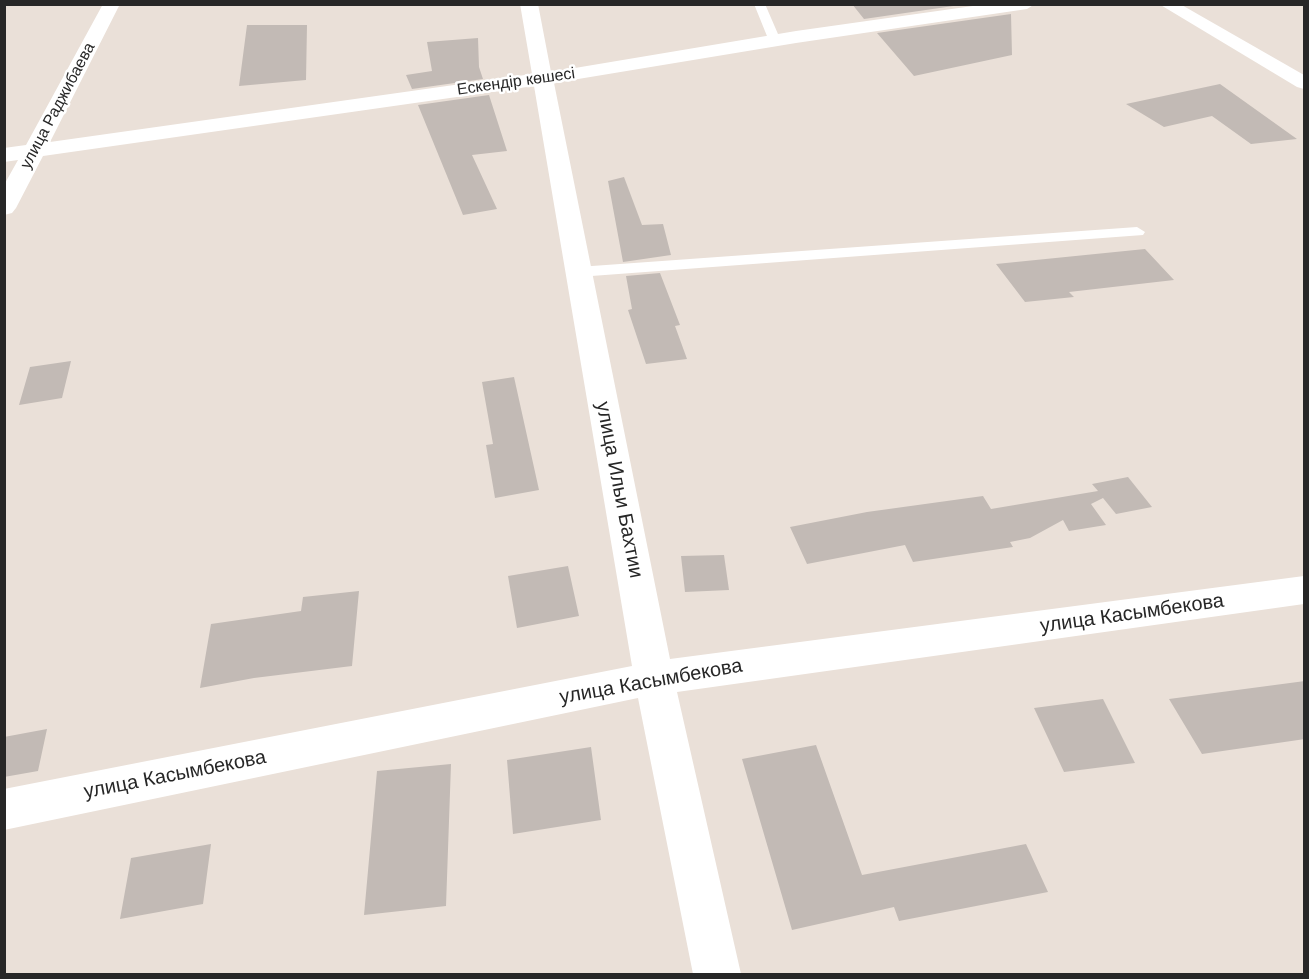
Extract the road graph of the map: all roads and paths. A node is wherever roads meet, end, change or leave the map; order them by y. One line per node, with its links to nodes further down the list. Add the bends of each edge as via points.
1 (112, 4): 9 (street, улица Раджибаева)
2 (529, 4): 7 (street, улица Ильи Бахтии)
3 (759, 4): 6 (lane)
4 (1027, 4): 6 (street, Ескендір көшесі)
5 (1167, 4): 8 (street)
6 (775, 41): 7 (street, Ескендір көшесі)
7 (542, 79): 9 (street, Ескендір көшесі); 13 (street, улица Ильи Бахтии)
8 (1305, 83)
9 (34, 150): 10 (street, Ескендір көшесі); 11 (street, улица Раджибаева)
10 (4, 154)
11 (4, 208)
12 (1137, 232): 13 (lane)
13 (578, 272): 15 (street, улица Ильи Бахтии)
14 (1305, 590): 15 (street, улица Касымбекова)
15 (654, 678): 16 (street, улица Касымбекова); 17 (street, улица Ильи Бахтии)
16 (4, 810)
17 (717, 975)

